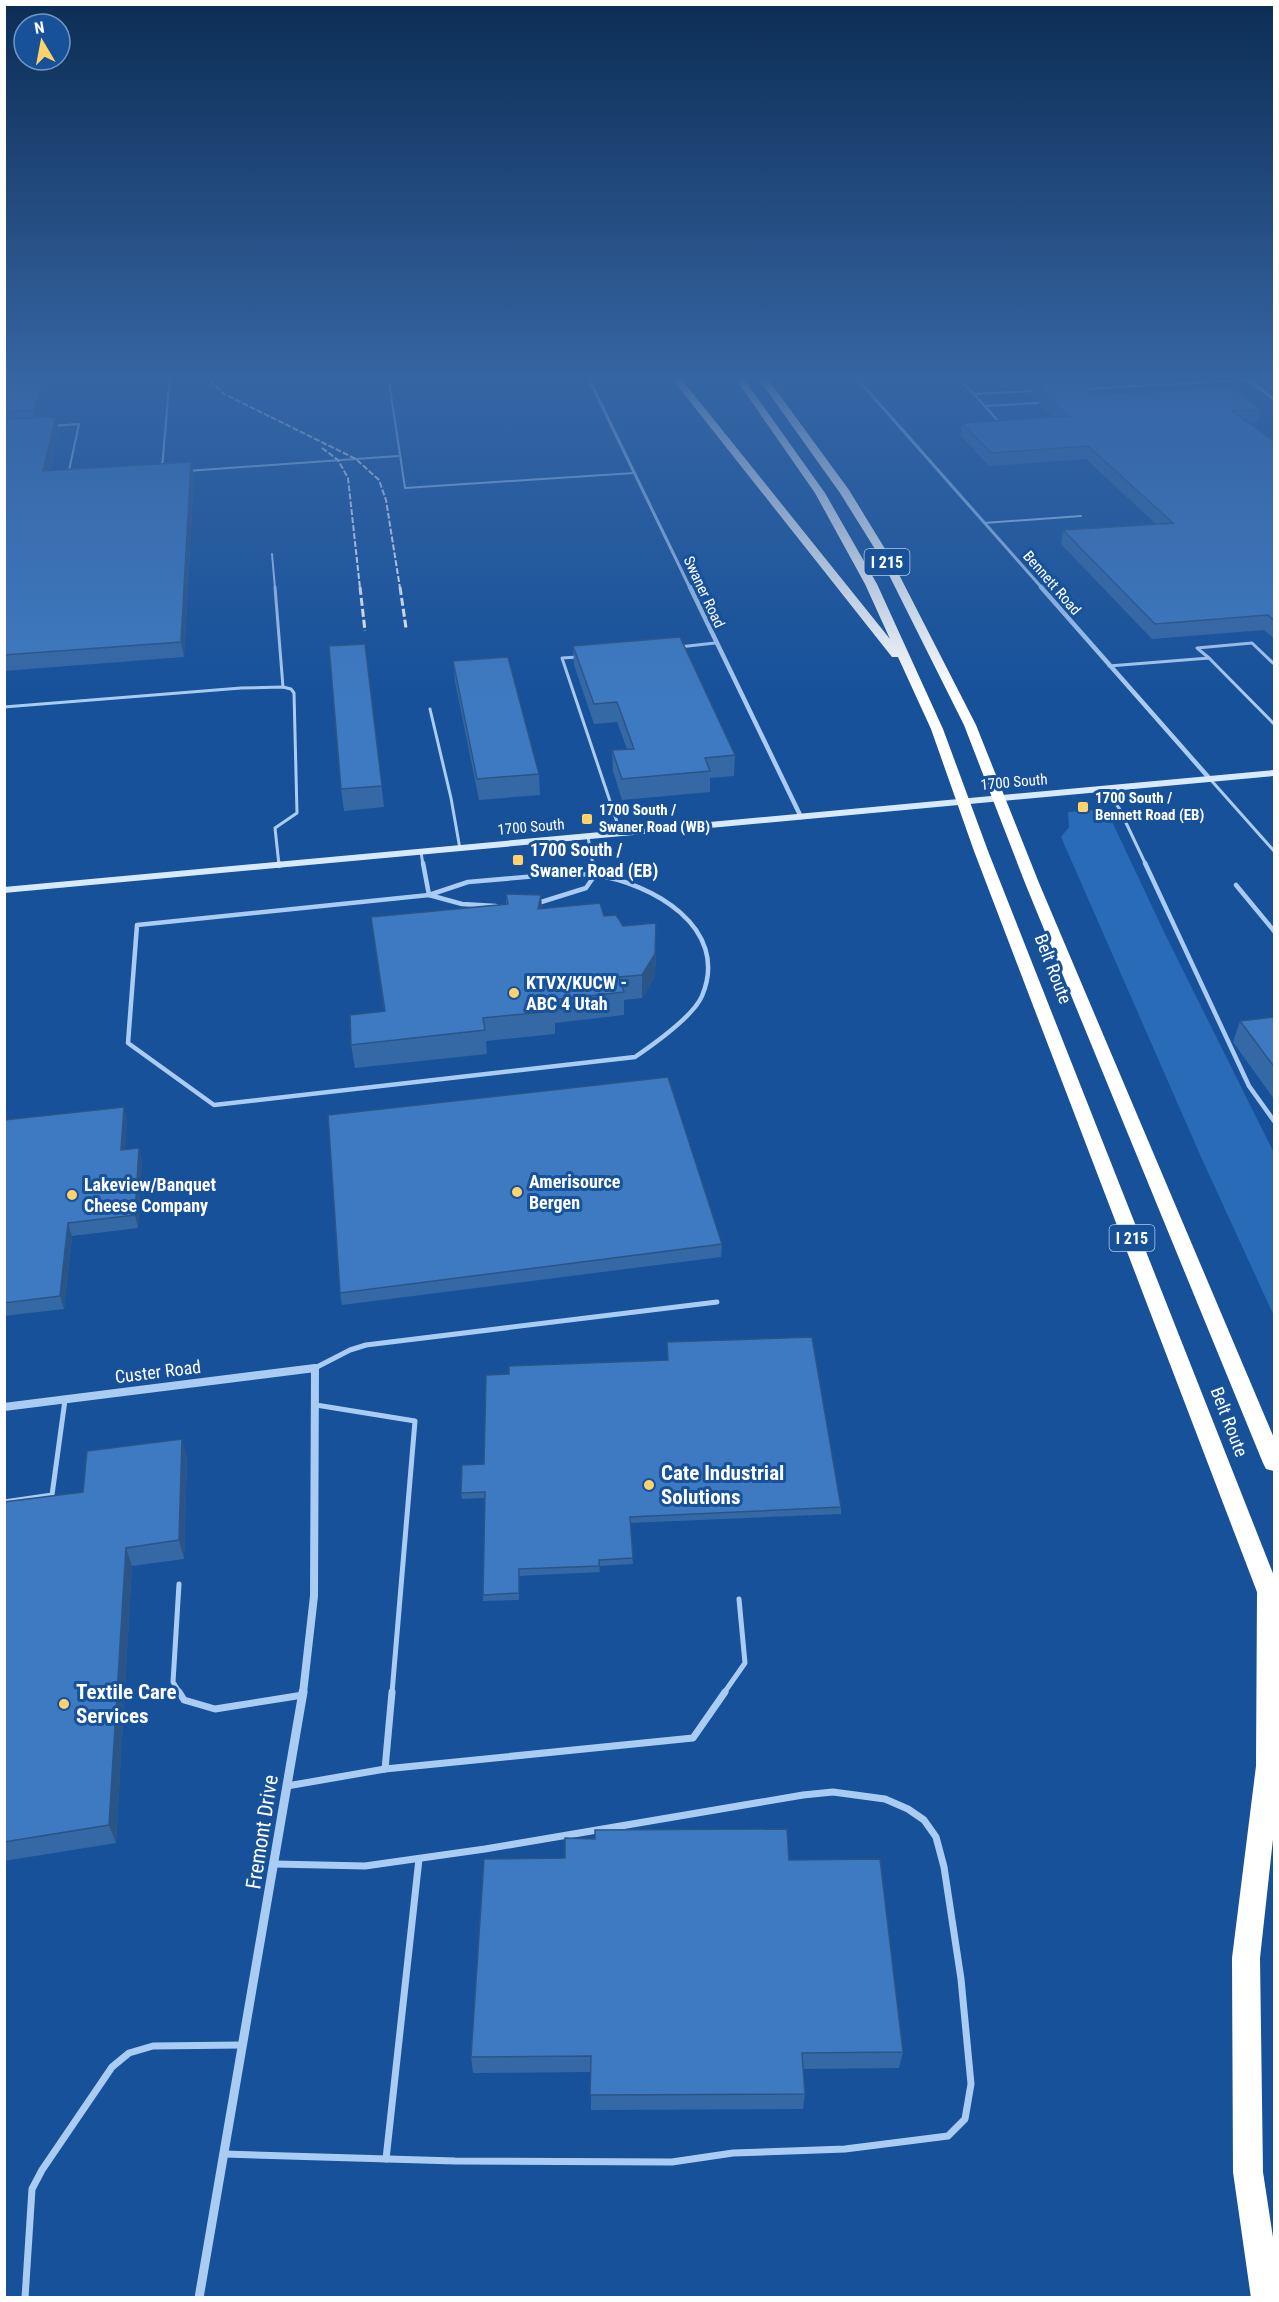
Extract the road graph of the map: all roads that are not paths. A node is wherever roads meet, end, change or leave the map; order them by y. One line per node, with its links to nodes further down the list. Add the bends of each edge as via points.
1 (404, 482): 2 (lane, via 405,488)
2 (490, 482)
3 (638, 482): 11 (street, Swaner Road)
4 (759, 482): 17 (highway)
5 (813, 482): 17 (highway, Belt Route / I 215, via 872,584)
6 (838, 482): 41 (highway, Belt Route / I 215, via 885,557 970,725 1017,847)
7 (948, 482): 9 (street, Bennett Road)
8 (1081, 516): 9 (lane)
9 (984, 523): 16 (street, Bennett Road)
10 (273, 554): 18 (lane)
11 (715, 643): 12 (lane); 25 (street, Swaner Road)
12 (678, 647)
13 (586, 656): 26 (lane, via 562,658)
14 (1209, 658): 15 (lane, via 1197,648 1252,643); 16 (lane); 21 (lane)
15 (1275, 664)
16 (1109, 666): 23 (street, Bennett Road)
17 (913, 674): 50 (highway, Belt Route / I 215)
18 (283, 687): 19 (lane); 31 (lane, via 294,693 297,813 274,828)
19 (4, 707)
20 (430, 709): 28 (lane)
21 (1275, 724)
22 (1275, 773): 23 (street, 1700 South)
23 (1209, 779): 24 (street, 1700 South); 29 (lane)
24 (1104, 789): 25 (street, 1700 South); 39 (lane, via 1119,808 1250,1086)
25 (801, 817): 26 (street, 1700 South)
26 (621, 834): 27 (street, 1700 South)
27 (588, 837): 28 (street, 1700 South); 32 (lane)
28 (460, 849): 30 (street, 1700 South)
29 (1275, 851)
30 (421, 852): 31 (street, 1700 South); 35 (lane)
31 (279, 866): 34 (street, 1700 South)
32 (595, 875): 35 (lane, via 468,882); 35 (lane, via 652,892 676,907 700,934 709,964 702,997 671,1032 635,1057 214,1105 128,1043 137,925); 36 (lane, via 586,888)
33 (1236, 885): 38 (lane)
34 (4, 890)
35 (429, 895): 37 (lane, via 447,903)
36 (533, 903)
37 (505, 906)
38 (1275, 931)
39 (1275, 1121)
40 (717, 1302): 42 (lane, via 366,1345)
41 (1234, 1366): 46 (highway); 47 (highway, Belt Route / I 215)
42 (315, 1368): 43 (street, Custer Road); 44 (street, Fremont Drive)
43 (65, 1399): 45 (street, Custer Road); 48 (lane, via 52,1495)
44 (316, 1405): 52 (street, Fremont Drive, via 314,1596); 53 (lane, via 415,1421)
45 (4, 1407)
46 (1275, 1428)
47 (1275, 1463)
48 (4, 1502)
49 (178, 1584): 52 (lane, via 173,1682 184,1700 215,1709)
50 (1272, 1598): 62 (highway, via 1269,1766 1246,1958 1248,2172)
51 (739, 1599): 53 (lane, via 745,1663 693,1738)
52 (303, 1695): 54 (street, Fremont Drive)
53 (385, 1769): 54 (lane)
54 (287, 1786): 56 (street, Fremont Drive)
55 (418, 1859): 56 (lane, via 365,1866); 59 (lane); 59 (lane, via 803,1795 833,1792 885,1799 924,1820 936,1837 961,1979 971,2084 965,2119 948,2136 904,2143 733,2153 672,2162)
56 (275, 1864): 57 (street, Fremont Drive)
57 (244, 2045): 58 (street, Fremont Drive); 60 (lane, via 153,2046 129,2053 112,2067 32,2189)
58 (224, 2154): 59 (lane); 61 (street, Fremont Drive)
59 (386, 2159)
60 (24, 2298)
61 (199, 2298)
62 (1267, 2298)

